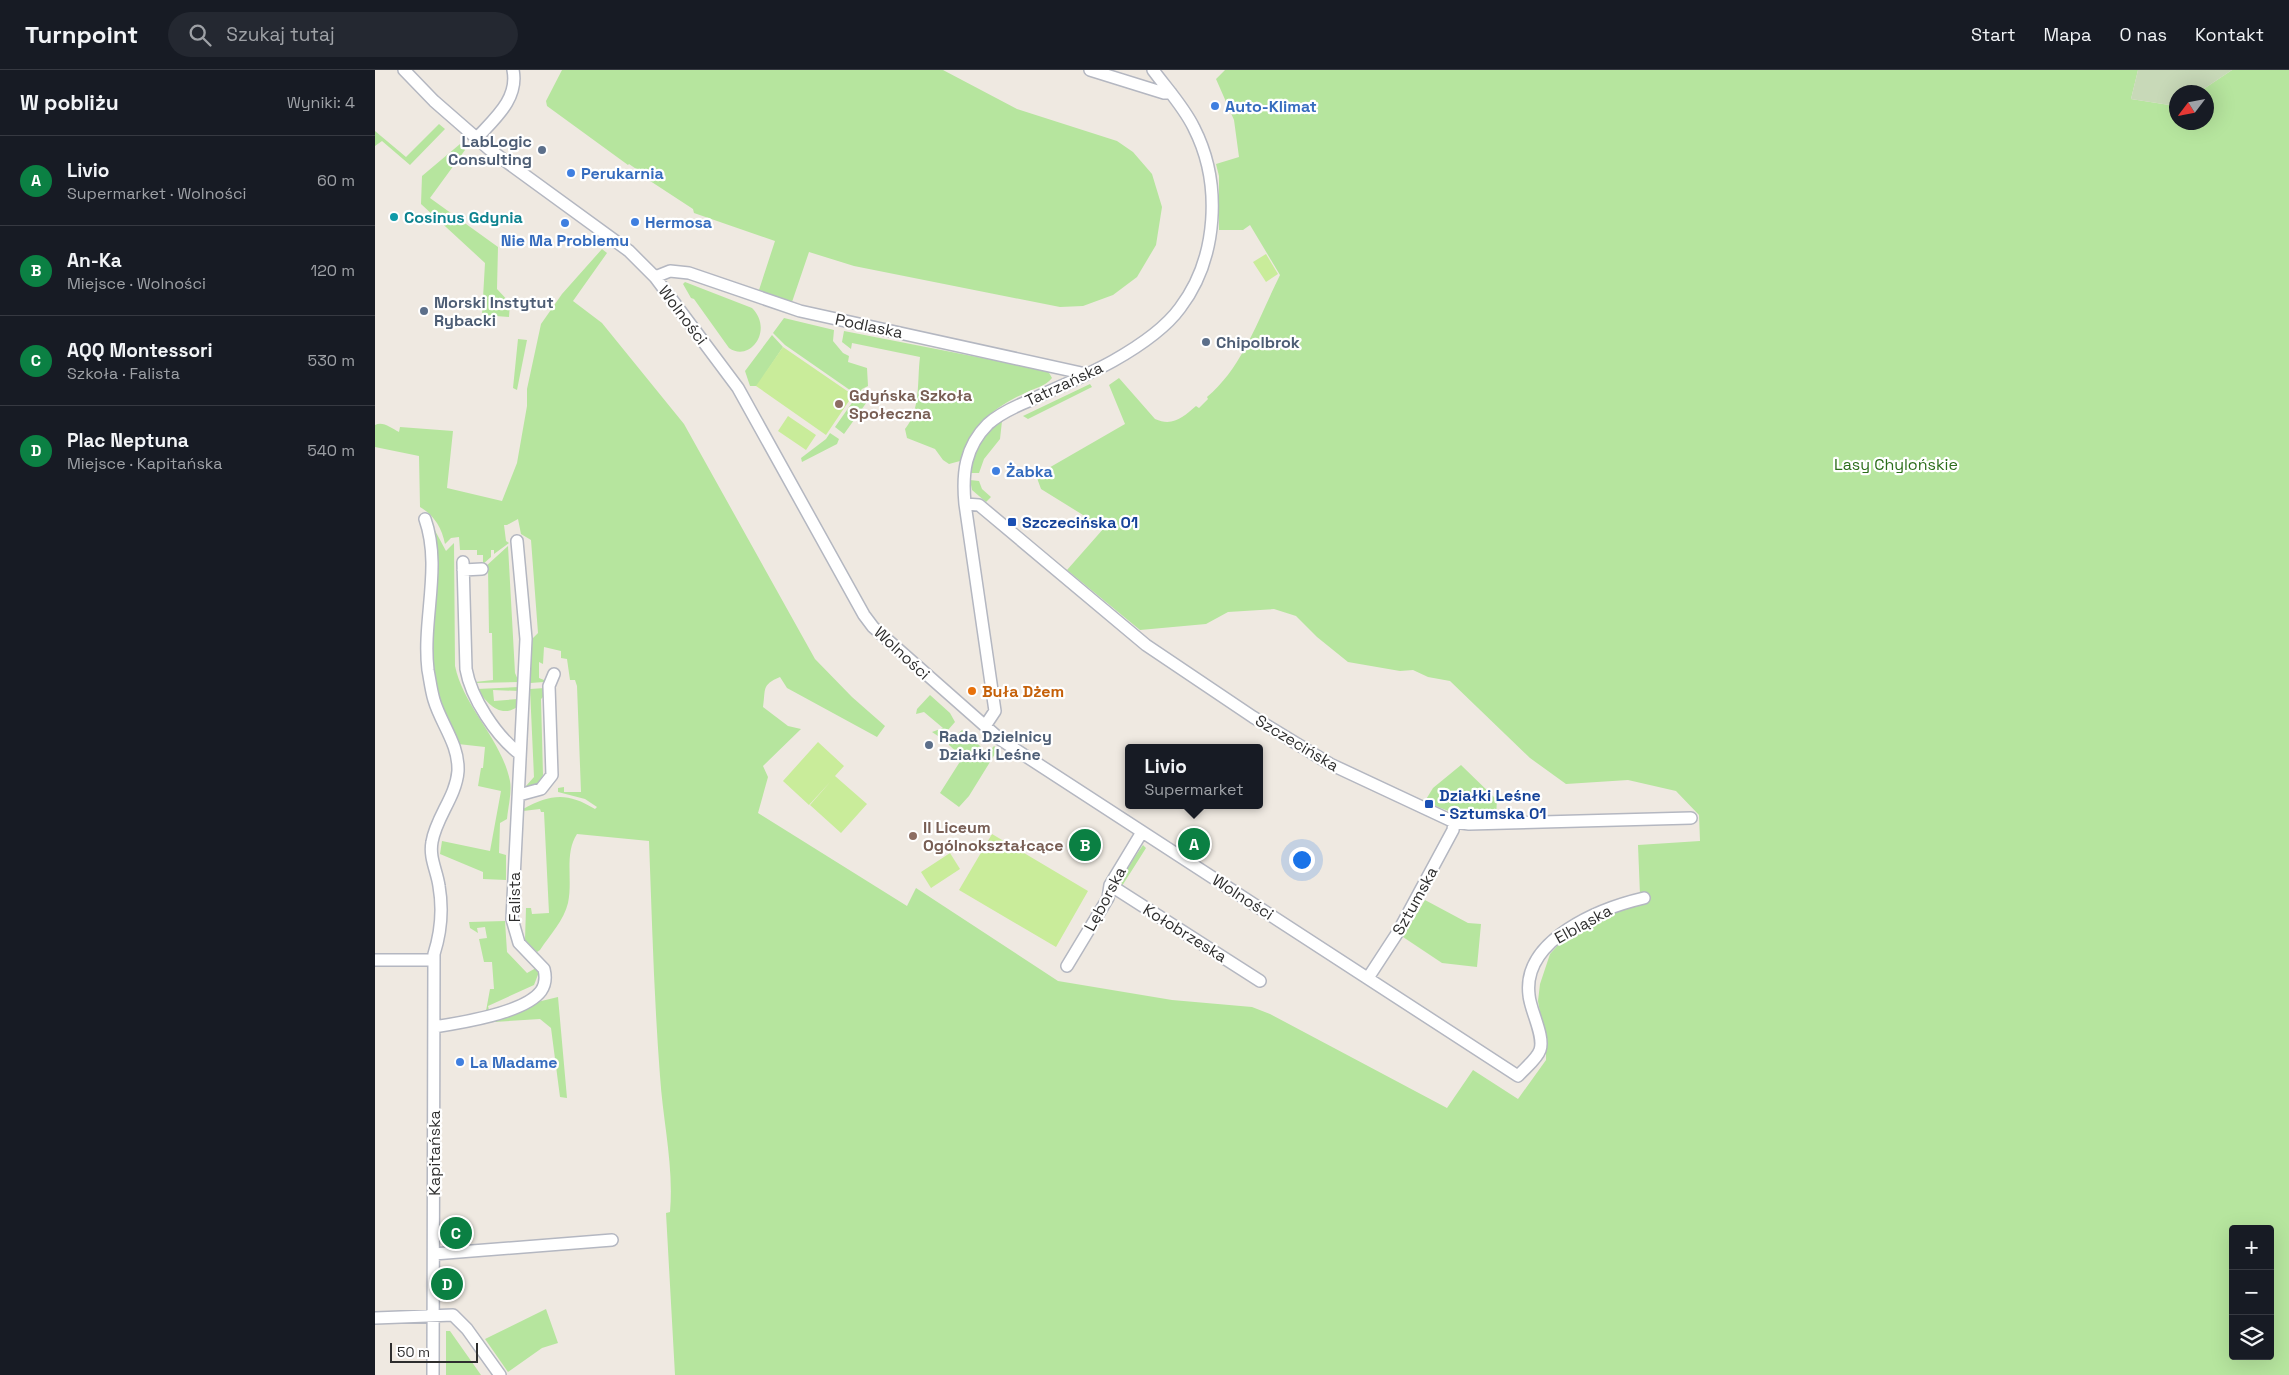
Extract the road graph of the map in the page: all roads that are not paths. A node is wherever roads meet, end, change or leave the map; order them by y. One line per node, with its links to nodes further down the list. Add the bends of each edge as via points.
1 (404, 70): 6 (street, Wolności)
2 (513, 70): 6 (street, via 514,87 508,102)
3 (1090, 70): 5 (street)
4 (1153, 70): 5 (street, Tatrzańska)
5 (1171, 94): 8 (street, Tatrzańska, via 1195,128 1209,167 1213,205 1205,254 1195,281 1171,318 1119,357)
6 (476, 139): 7 (street, Wolności, via 629,251)
7 (655, 277): 8 (street, Podlaska, via 670,270 689,273 800,311); 14 (street, Wolności, via 738,388 869,621 887,642)
8 (1086, 374): 9 (street, Tatrzańska, via 1008,410 983,430 965,462)
9 (965, 504): 14 (street, Tatrzańska, via 994,694 995,711); 18 (street, Szczecińska, via 979,505 1146,645 1260,721 1337,768)
10 (425, 519): 23 (street, Kapitańska, via 433,561 427,632 428,667 434,701 452,740 458,770 432,841 441,914)
11 (517, 541): 15 (street, Falista, via 526,639)
12 (481, 569): 15 (street, via 463,566 469,686 507,744)
13 (554, 674): 16 (street, via 549,686 552,775 541,789)
14 (985, 726): 19 (street, Wolności, via 1001,740)
15 (520, 754): 16 (street, Falista)
16 (519, 795): 27 (street, Falista, via 513,867 513,926 519,943 544,969 545,986 535,998 485,1018)
17 (1691, 818): 18 (street, Szczecińska)
18 (1454, 822): 25 (street, Sztumska, via 1453,830 1419,896)
19 (1142, 832): 20 (street, Lęborska); 25 (street, Wolności)
20 (1110, 885): 24 (street, Lęborska, via 1108,898); 26 (street, Kołobrzeska)
21 (1644, 898): 28 (street, Elbląska, via 1623,903 1560,934 1535,961 1529,980 1529,994 1541,1044 1538,1053)
22 (375, 960): 23 (street)
23 (434, 960): 27 (street, Kapitańska)
24 (1067, 966)
25 (1369, 978): 28 (street, Wolności)
26 (1260, 981)
27 (434, 1027): 30 (street, Kapitańska)
28 (1518, 1076)
29 (612, 1240): 30 (street)
30 (434, 1254): 31 (street, Kapitańska)
31 (435, 1315): 32 (street); 33 (street, Kapitańska); 34 (street, via 458,1318)
32 (375, 1318)
33 (433, 1375)
34 (500, 1375)

